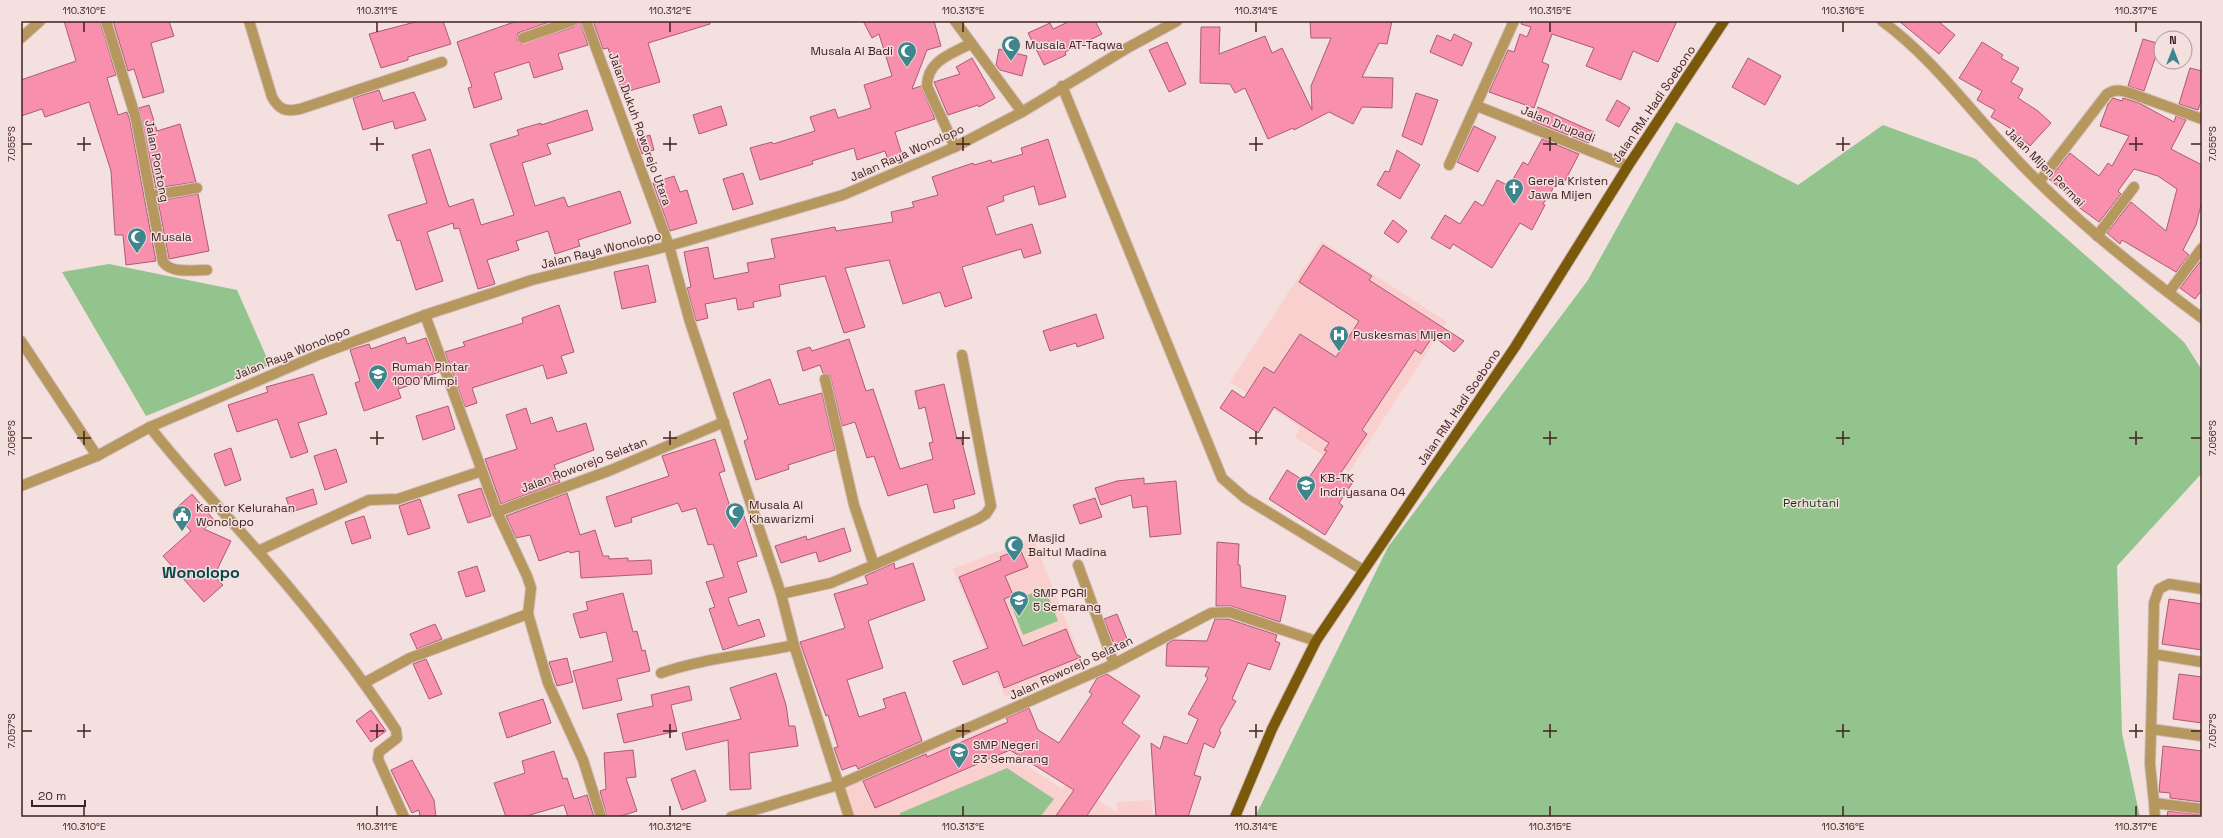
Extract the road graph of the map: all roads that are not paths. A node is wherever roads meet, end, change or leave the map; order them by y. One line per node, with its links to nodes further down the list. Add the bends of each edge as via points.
1 (40, 21): 11 (street)
2 (106, 21): 25 (street, Jalan Pontong, via 136,119)
3 (249, 21): 14 (street, via 272,97 283,110 300,109)
4 (572, 21): 12 (street)
5 (586, 21): 27 (street, Jalan Dukuh Roworejo Utara)
6 (955, 21): 13 (street)
7 (1177, 21): 15 (street, Jalan Raya Wonolopo)
8 (1514, 21): 16 (street)
9 (1724, 21): 21 (main road, Jalan RM. Hadi Soebono)
10 (1882, 21): 22 (street, Jalan Mijen Permai, via 1912,46)
11 (21, 38)
12 (523, 38)
13 (970, 44): 17 (street); 19 (street, via 939,59 926,78 926,86)
14 (442, 62)
15 (1062, 86): 17 (street, Jalan Raya Wonolopo); 45 (street, via 1222,478 1245,498)
16 (1477, 106): 20 (street); 21 (street, Jalan Drupadi)
17 (1022, 112): 19 (street, Jalan Raya Wonolopo)
18 (2202, 119): 22 (street, via 2130,92 2112,91 2107,94)
19 (955, 147): 27 (street, Jalan Raya Wonolopo, via 843,195)
20 (1449, 165)
21 (1628, 166): 45 (main road, Jalan RM. Hadi Soebono, via 1515,347 1382,546)
22 (2039, 182): 26 (street, Jalan Mijen Permai)
23 (2134, 187): 26 (street)
24 (196, 188): 25 (street)
25 (150, 196): 29 (street, Jalan Pontong, via 163,262 166,266 174,269)
26 (2097, 236): 30 (street, Jalan Mijen Permai)
27 (669, 246): 31 (street, Jalan Raya Wonolopo, via 532,280); 36 (street, via 690,322)
28 (2202, 248): 30 (street)
29 (207, 270)
30 (2169, 292): 32 (street, Jalan Mijen Permai)
31 (425, 315): 37 (street, Jalan Raya Wonolopo, via 318,355); 39 (street)
32 (2202, 318)
33 (21, 341): 38 (street)
34 (962, 354): 43 (street, via 991,506 986,514 978,519)
35 (825, 379): 43 (street, via 854,505)
36 (724, 422): 41 (street, Jalan Roworejo Selatan, via 611,470); 47 (street)
37 (150, 427): 38 (street, Jalan Raya Wonolopo); 42 (street, via 182,468)
38 (98, 456): 40 (street, Jalan Raya Wonolopo)
39 (482, 471): 41 (street); 42 (street, via 398,499 369,500)
40 (21, 486)
41 (497, 512): 48 (street, via 531,588)
42 (258, 551): 55 (street)
43 (874, 565): 47 (street, via 831,583)
44 (1078, 565): 53 (street)
45 (1363, 570): 49 (main road, Jalan RM. Hadi Soebono)
46 (2202, 589): 51 (street, via 2169,584 2159,589 2154,603)
47 (781, 594): 50 (street)
48 (528, 614): 55 (street, via 410,658); 62 (street, via 548,683 583,760)
49 (1316, 641): 53 (street, Jalan Roworejo Selatan, via 1229,612 1211,613); 65 (main road, Jalan RM. Hadi Soebono, via 1272,729)
50 (794, 645): 54 (street, via 727,659 706,660); 58 (street)
51 (2153, 654): 52 (street); 56 (street)
52 (2202, 662)
53 (1114, 664): 58 (street, Jalan Roworejo Selatan)
54 (661, 673)
55 (364, 683): 61 (street, via 398,735 379,752 378,759)
56 (2151, 729): 57 (street); 59 (street, via 2150,764)
57 (2202, 736)
58 (838, 784): 63 (street, Jalan Roworejo Selatan); 64 (street)
59 (2154, 803): 60 (street); 66 (street)
60 (2202, 810)
61 (404, 817)
62 (601, 817)
63 (731, 817)
64 (848, 817)
65 (1235, 817)
66 (2155, 817)

